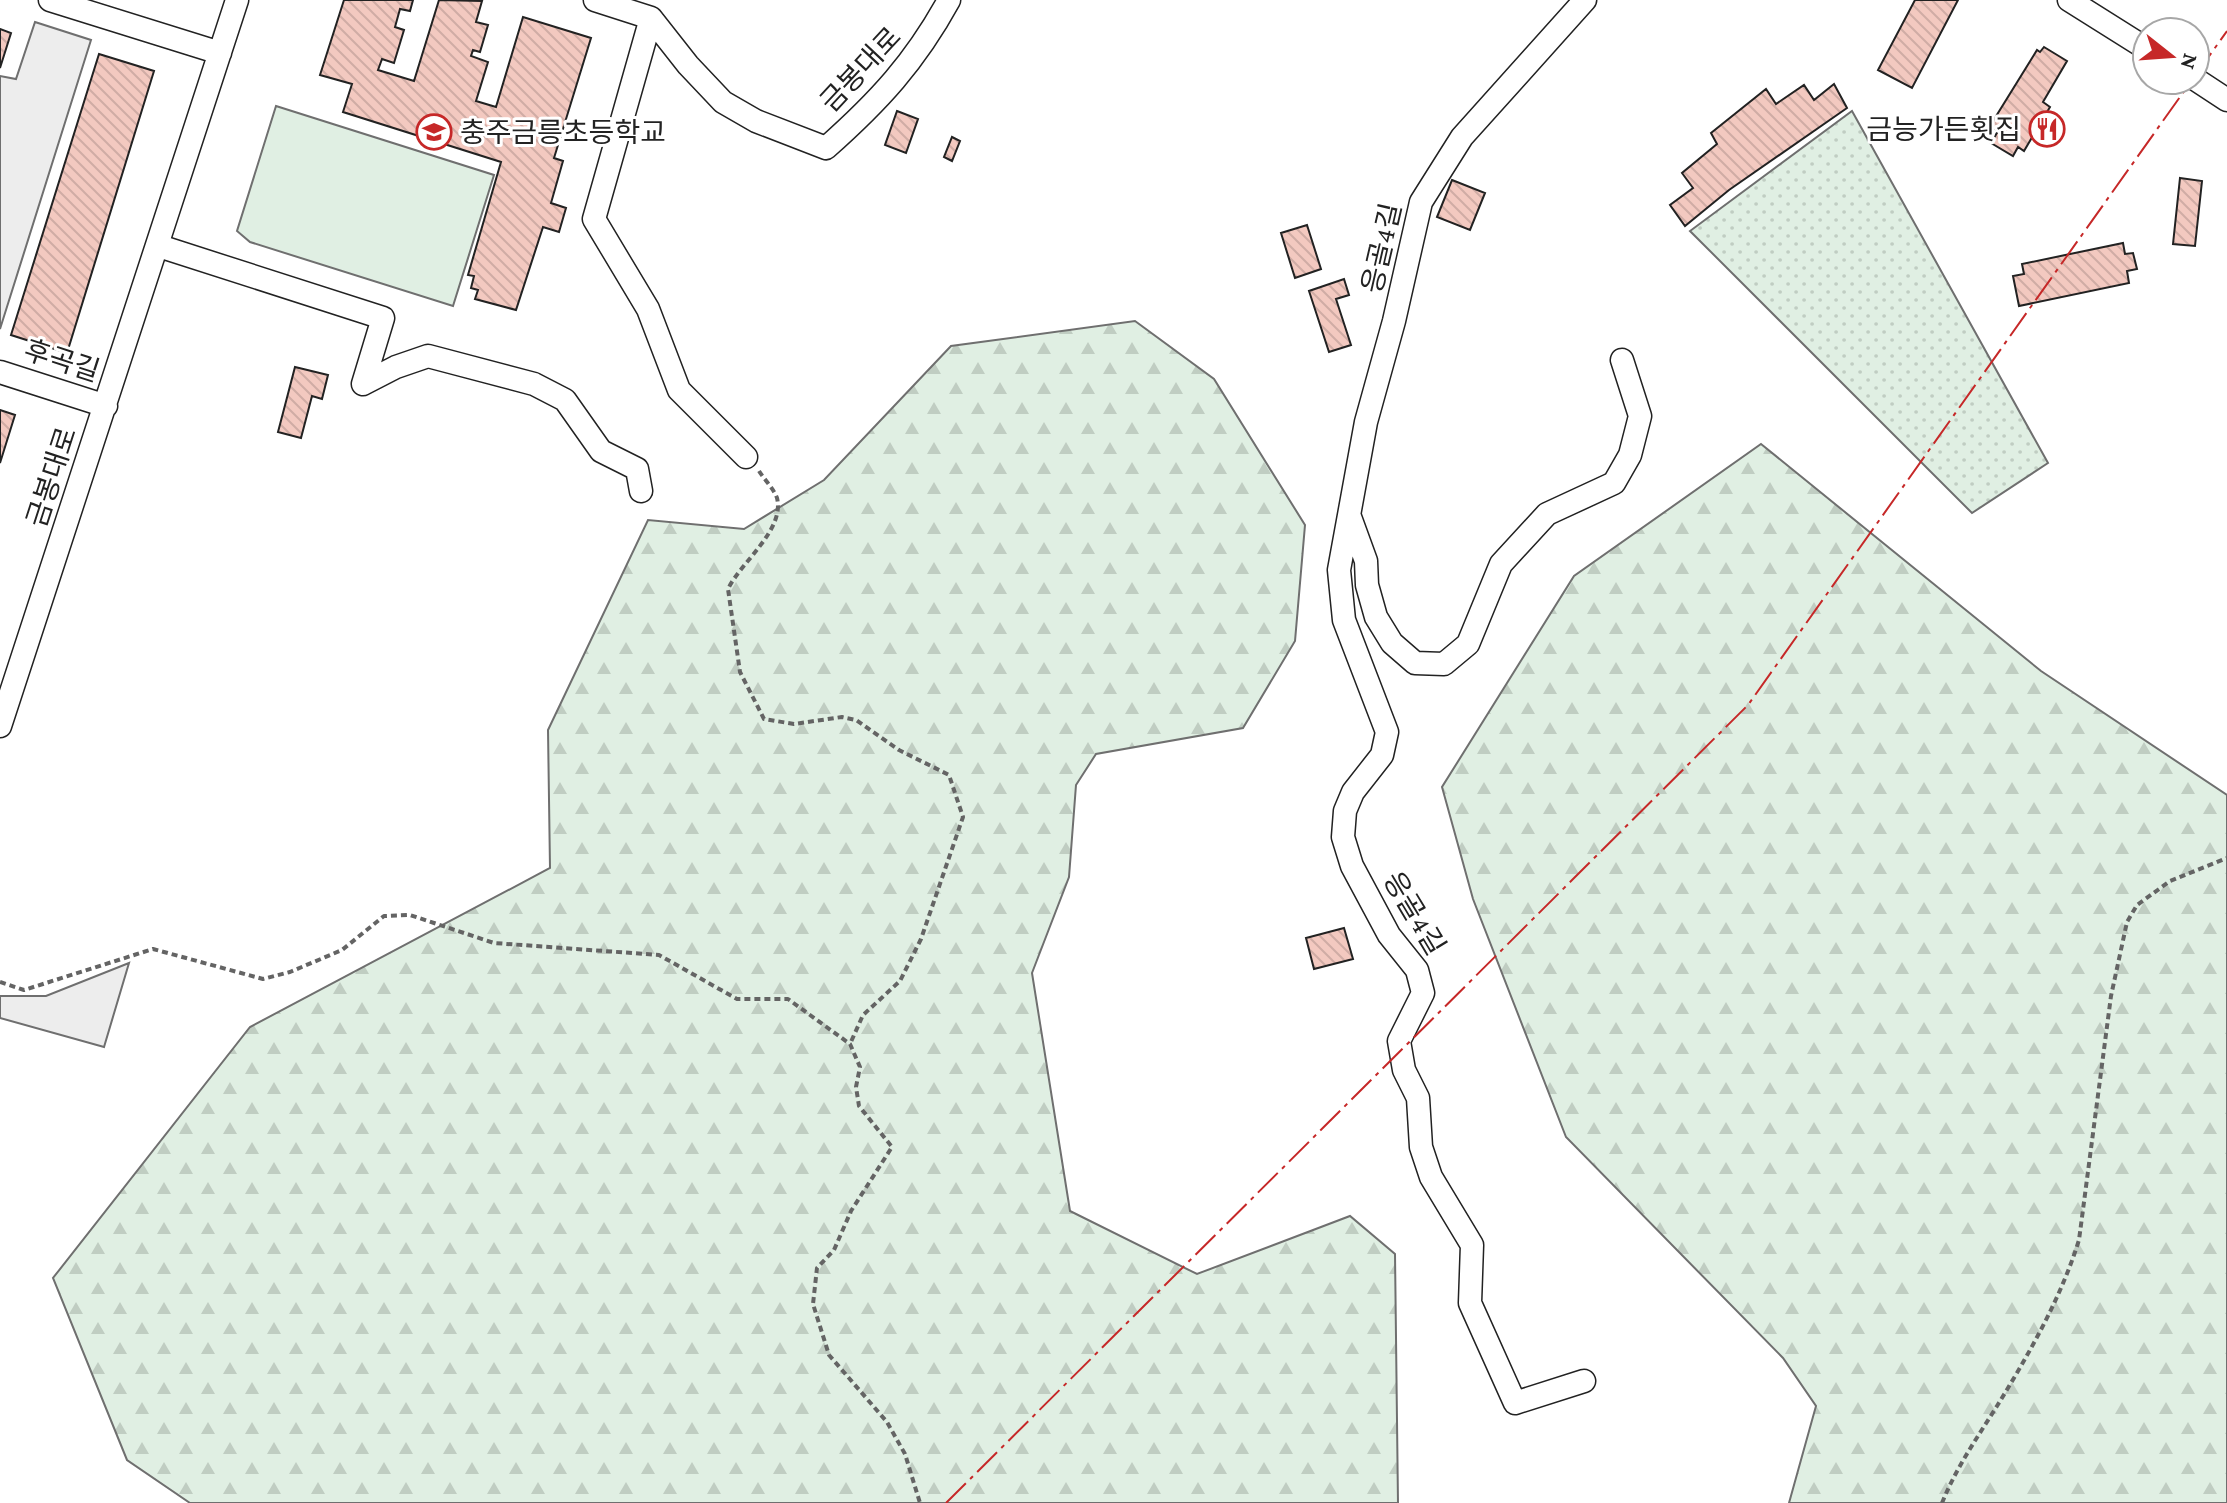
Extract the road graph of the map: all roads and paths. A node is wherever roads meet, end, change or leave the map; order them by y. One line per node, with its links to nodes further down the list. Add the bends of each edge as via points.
1 (50, 0): 9 (street)
2 (237, 0): 9 (street, 금봉대로)
3 (595, 0): 7 (street)
4 (949, 0): 7 (street, 금봉대로, via 923,47 879,101 826,148 723,102)
5 (1585, 0): 16 (street, 응골4길, via 1462,137 1421,202 1366,422)
6 (2069, 0): 8 (street)
7 (651, 18): 14 (street, via 594,219 648,309 679,390)
8 (2131, 39)
9 (220, 53): 10 (street, 금봉대로)
10 (159, 246): 13 (street, 금봉대로); 15 (street, via 383,318 363,384 428,356 534,384 565,400 601,451 637,469)
11 (1622, 360): 16 (street, via 1640,416 1630,455 1614,483 1547,514 1501,564 1468,644 1444,664 1415,663 1392,643 1376,617 1366,561)
12 (0, 372): 13 (street, 후곡길)
13 (106, 406): 17 (street, 금봉대로)
14 (746, 457): 20 (path, via 777,498 767,541 747,558 728,589 740,672 757,711 780,723 856,720 949,775 963,817 906,972 863,1015)
15 (641, 491)
16 (1349, 515): 21 (street, 응골4길, via 1339,570 1344,620 1387,732 1382,755 1345,811 1343,837 1352,866 1389,935 1417,970 1423,993 1399,1041 1404,1070 1418,1098 1421,1147 1431,1177 1472,1245 1470,1303 1515,1403)
17 (0, 726)
18 (2227, 858): 23 (path, via 2170,881 2137,905 2127,922 2111,996 2079,1240 2069,1273)
19 (0, 982): 20 (path, via 24,990 153,949 263,979 342,950 384,916 410,915 494,943 659,955 737,999 788,999)
20 (850, 1044): 22 (path, via 860,1067 859,1106 892,1147 851,1211 834,1250 817,1268 813,1304 829,1355 887,1422 905,1454)
21 (1584, 1381)
22 (920, 1503)
23 (1942, 1503)

